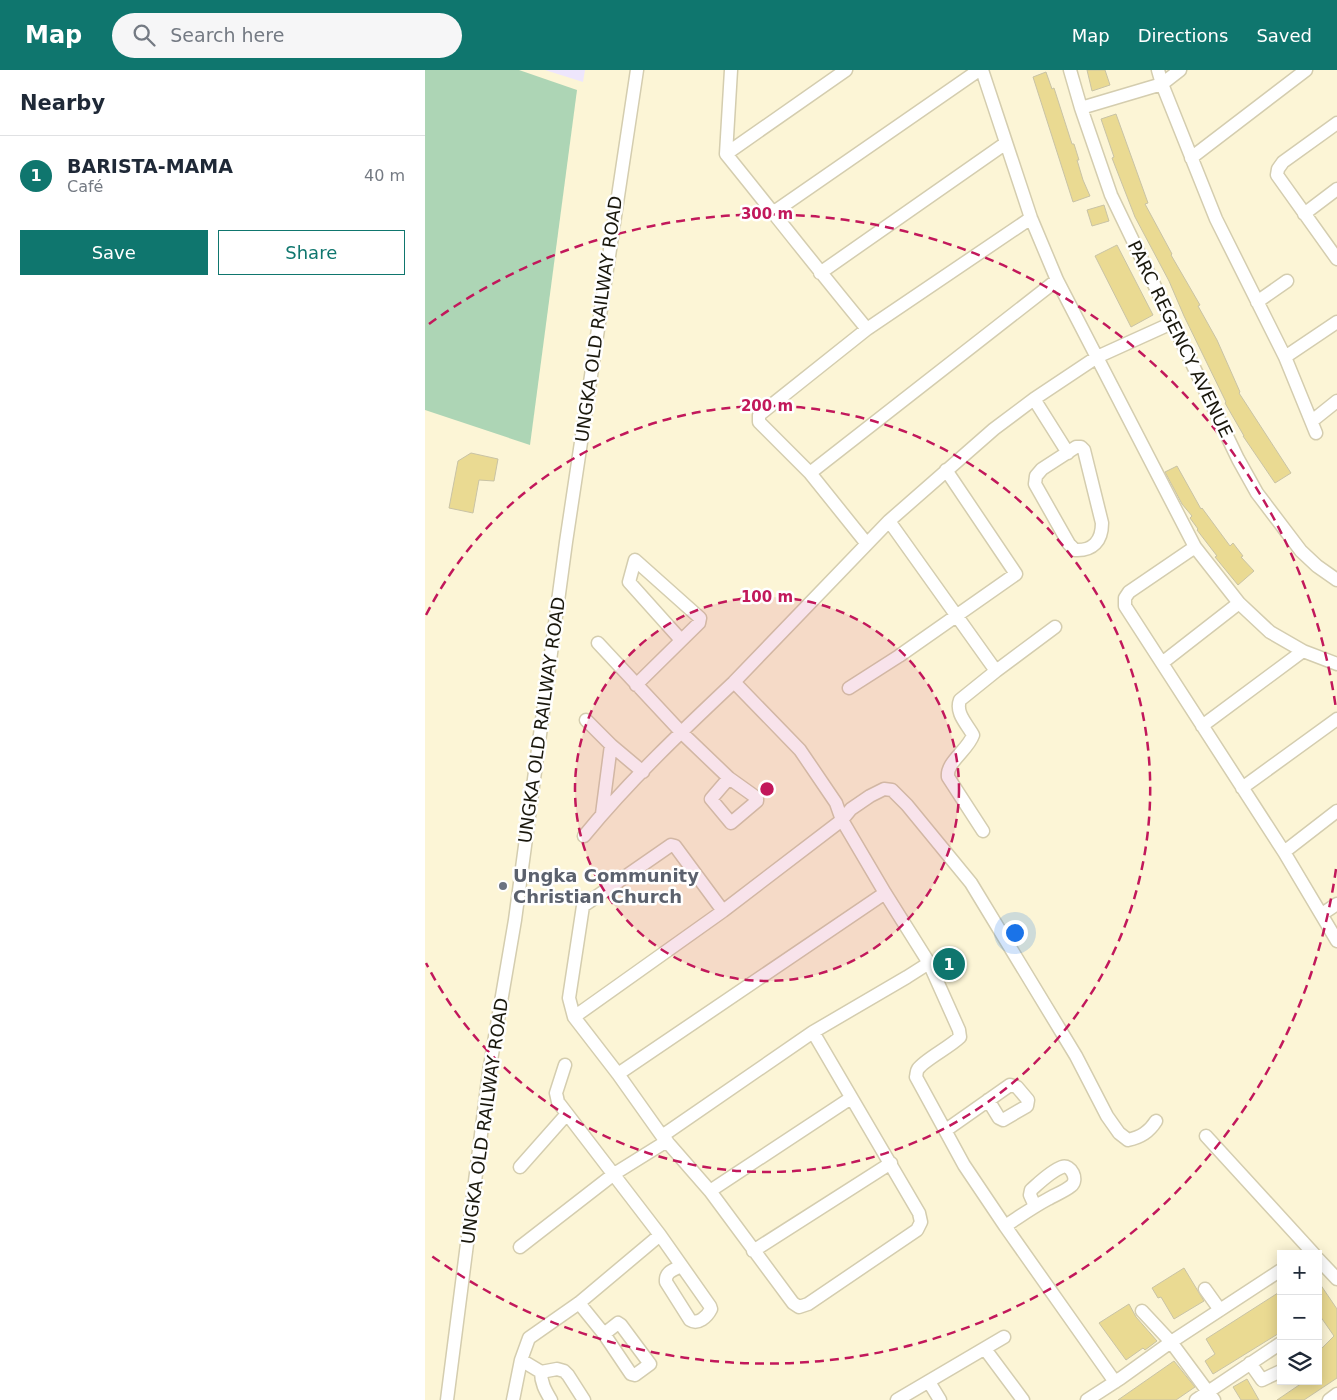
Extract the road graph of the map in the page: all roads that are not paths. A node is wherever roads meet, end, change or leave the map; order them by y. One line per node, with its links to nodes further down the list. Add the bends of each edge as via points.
1 (637, 70): 112 (street, UNGKA OLD RAILWAY ROAD, via 557,607 515,920 489,1072)
2 (731, 70): 13 (street)
3 (846, 70): 13 (street)
4 (981, 70): 12 (street); 16 (street)
5 (1070, 70): 10 (street, PARC REGENCY AVENUE)
6 (1158, 70): 9 (street)
7 (1180, 70): 9 (street)
8 (1306, 70): 14 (street)
9 (1162, 84): 10 (street); 14 (street)
10 (1081, 108): 24 (street, PARC REGENCY AVENUE, via 1111,195)
11 (1337, 123): 17 (street, via 1278,169 1277,175)
12 (1007, 143): 18 (street); 20 (street)
13 (726, 154): 16 (street)
14 (1191, 158): 23 (street, via 1216,219)
15 (1337, 189): 17 (street)
16 (773, 212): 20 (street)
17 (1304, 214): 19 (street)
18 (1031, 218): 21 (street); 26 (street)
19 (1337, 259)
20 (820, 273): 26 (street)
21 (1057, 280): 28 (street); 33 (street)
22 (1287, 281): 23 (street)
23 (1257, 302): 27 (street)
24 (1173, 322): 28 (street); 37 (street, PARC REGENCY AVENUE, via 1257,494 1301,551)
25 (1337, 322): 27 (street)
26 (867, 329): 33 (street, via 759,415 759,422)
27 (1285, 357): 30 (street, via 1314,427)
28 (1097, 358): 29 (street); 36 (street)
29 (1034, 399): 31 (street); 32 (street)
30 (1337, 401)
31 (1068, 452): 31 (street, via 1042,469 1035,484 1069,544 1075,550 1082,550 1097,543 1102,523 1084,450 1081,446)
32 (946, 470): 34 (street); 39 (street, via 1016,574)
33 (810, 473): 35 (street)
34 (889, 522): 35 (street); 39 (street)
35 (867, 544): 47 (street)
36 (1195, 547): 38 (street); 44 (street, via 1125,598 1125,606)
37 (1337, 580)
38 (1239, 603): 43 (street, via 1271,632); 44 (street)
39 (957, 615): 46 (street); 49 (street)
40 (1055, 627): 46 (street)
41 (681, 640): 41 (street, via 699,623 700,618 635,560 629,582); 48 (street)
42 (598, 643): 48 (street)
43 (1303, 651): 45 (street); 52 (street)
44 (1162, 664): 52 (street)
45 (1337, 664)
46 (996, 671): 61 (street, via 960,700 958,712 973,734 971,742 947,771 948,778)
47 (734, 682): 53 (street); 60 (street, via 800,750 836,803)
48 (636, 685): 53 (street)
49 (849, 688)
50 (1337, 719): 57 (street)
51 (586, 720): 54 (street)
52 (1202, 726): 57 (street)
53 (681, 732): 55 (street); 56 (street)
54 (611, 745): 55 (street); 59 (street)
55 (643, 772): 59 (street)
56 (729, 778)
57 (1242, 788): 63 (street)
58 (1337, 811): 63 (street)
59 (602, 814): 62 (street)
60 (842, 820): 64 (street); 66 (street); 77 (street, via 870,796 884,789 892,790 971,883 1077,1056 1119,1133 1128,1140 1139,1138)
61 (983, 831)
62 (584, 836)
63 (1284, 852): 67 (street)
64 (885, 893): 69 (street); 73 (street)
65 (1337, 904): 67 (street)
66 (723, 911): 70 (street); 70 (street, via 675,846 671,845 583,906 569,998)
67 (1321, 914): 68 (street)
68 (1337, 941)
69 (929, 963): 71 (street); 78 (street, via 960,1037 921,1066 916,1077)
70 (574, 1017): 73 (street)
71 (813, 1032): 74 (street); 80 (street)
72 (565, 1065): 76 (street, via 556,1098)
73 (618, 1074): 80 (street)
74 (851, 1098): 81 (street); 84 (street)
75 (988, 1100): 78 (street)
76 (566, 1115): 82 (street); 83 (street)
77 (1156, 1121)
78 (946, 1130): 86 (street, via 964,1165)
79 (1207, 1136): 89 (street)
80 (665, 1138): 83 (street); 84 (street)
81 (891, 1163): 90 (street); 90 (street, via 919,1213 921,1222 917,1230 807,1304 799,1307 793,1303)
82 (520, 1167)
83 (614, 1174): 87 (street); 88 (street)
84 (711, 1191): 90 (street)
85 (1035, 1206): 86 (street)
86 (1005, 1226): 109 (street)
87 (660, 1235): 92 (street); 96 (street)
88 (521, 1248)
89 (1310, 1250)
90 (753, 1251)
91 (1322, 1263): 94 (street)
92 (681, 1266)
93 (1277, 1273): 97 (street)
94 (1337, 1279)
95 (1205, 1289): 97 (street)
96 (579, 1303): 99 (street); 104 (street, via 529,1338)
97 (1220, 1310): 101 (street)
98 (1143, 1311): 101 (street)
99 (604, 1334)
100 (1004, 1337): 103 (street)
101 (1171, 1342): 109 (street); 111 (street)
102 (1277, 1346): 105 (street)
103 (985, 1349): 108 (street); 118 (street)
104 (521, 1360): 106 (street); 113 (street)
105 (1250, 1363): 107 (street, via 1262,1380); 111 (street)
106 (541, 1372): 114 (street, via 543,1388); 115 (street, via 549,1369 564,1371)
107 (1277, 1373)
108 (929, 1382): 116 (street); 117 (street)
109 (1115, 1382): 119 (street)
110 (1337, 1394): 121 (street)
111 (1211, 1396): 120 (street)
112 (447, 1400)
113 (513, 1400)
114 (551, 1400)
115 (584, 1400)
116 (897, 1400)
117 (940, 1400)
118 (1023, 1400)
119 (1087, 1400)
120 (1195, 1400)
121 (1329, 1400)

